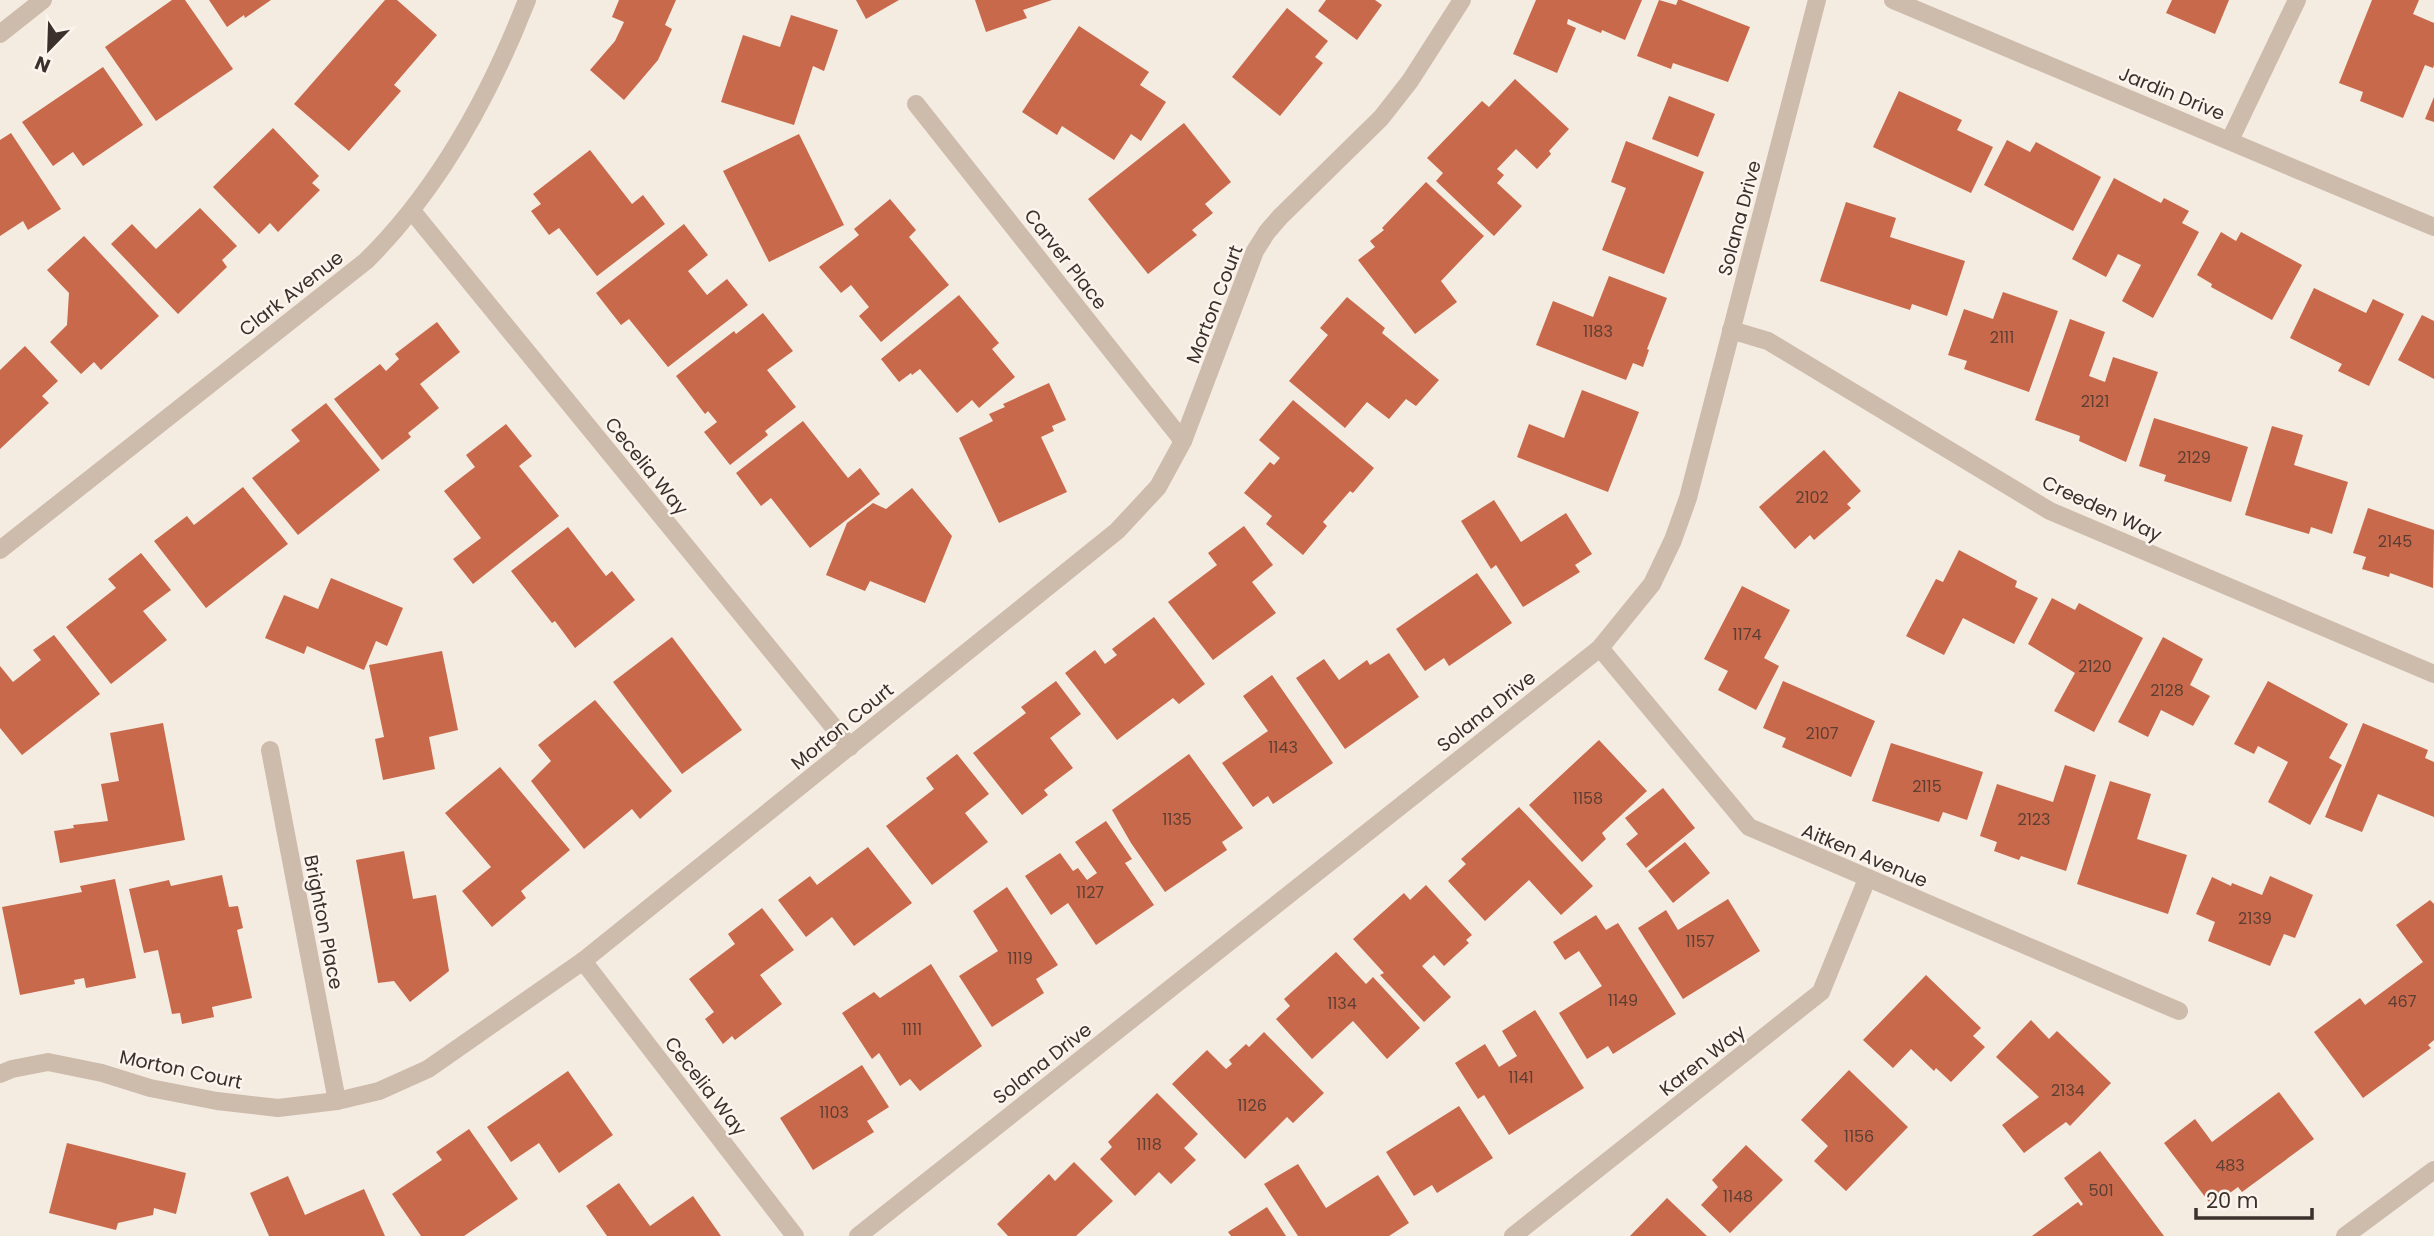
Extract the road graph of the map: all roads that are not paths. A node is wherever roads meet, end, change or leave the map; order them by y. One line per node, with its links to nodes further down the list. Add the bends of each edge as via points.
1 (43, 0): 7 (street)
2 (527, 0): 10 (street, Clark Avenue, via 473,116)
3 (1462, 0): 13 (street, Morton Court, via 1381,118 1280,216 1255,251)
4 (1817, 0): 12 (street, Solana Drive)
5 (1893, 0): 9 (street, Jardin Drive)
6 (2297, 0): 9 (street)
7 (0, 34)
8 (916, 104): 13 (street, Carver Place)
9 (2230, 140): 11 (street, Jardin Drive)
10 (412, 211): 14 (street, Clark Avenue, via 366,261); 17 (street, Cecelia Way)
11 (2434, 227)
12 (1731, 330): 15 (street, Solana Drive, via 1673,540 1652,584); 16 (street, Creeden Way, via 1768,341 2050,511)
13 (1183, 441): 17 (street, Morton Court, via 1158,487 1117,531)
14 (0, 550)
15 (1600, 648): 19 (street, Aitken Avenue, via 1749,827); 26 (street, Solana Drive)
16 (2434, 674)
17 (850, 747): 20 (street, Morton Court)
18 (270, 750): 23 (street, Brighton Place)
19 (1867, 879): 21 (street, Aitken Avenue); 27 (street, Karen Way, via 1821,992)
20 (583, 961): 23 (street, Morton Court, via 428,1069 379,1091); 25 (street, Cecelia Way)
21 (2179, 1011)
22 (0, 1074): 23 (street, Morton Court, via 48,1062 218,1101 278,1108)
23 (337, 1101)
24 (2434, 1170): 28 (street)
25 (795, 1236)
26 (858, 1236)
27 (1513, 1236)
28 (2344, 1236)

